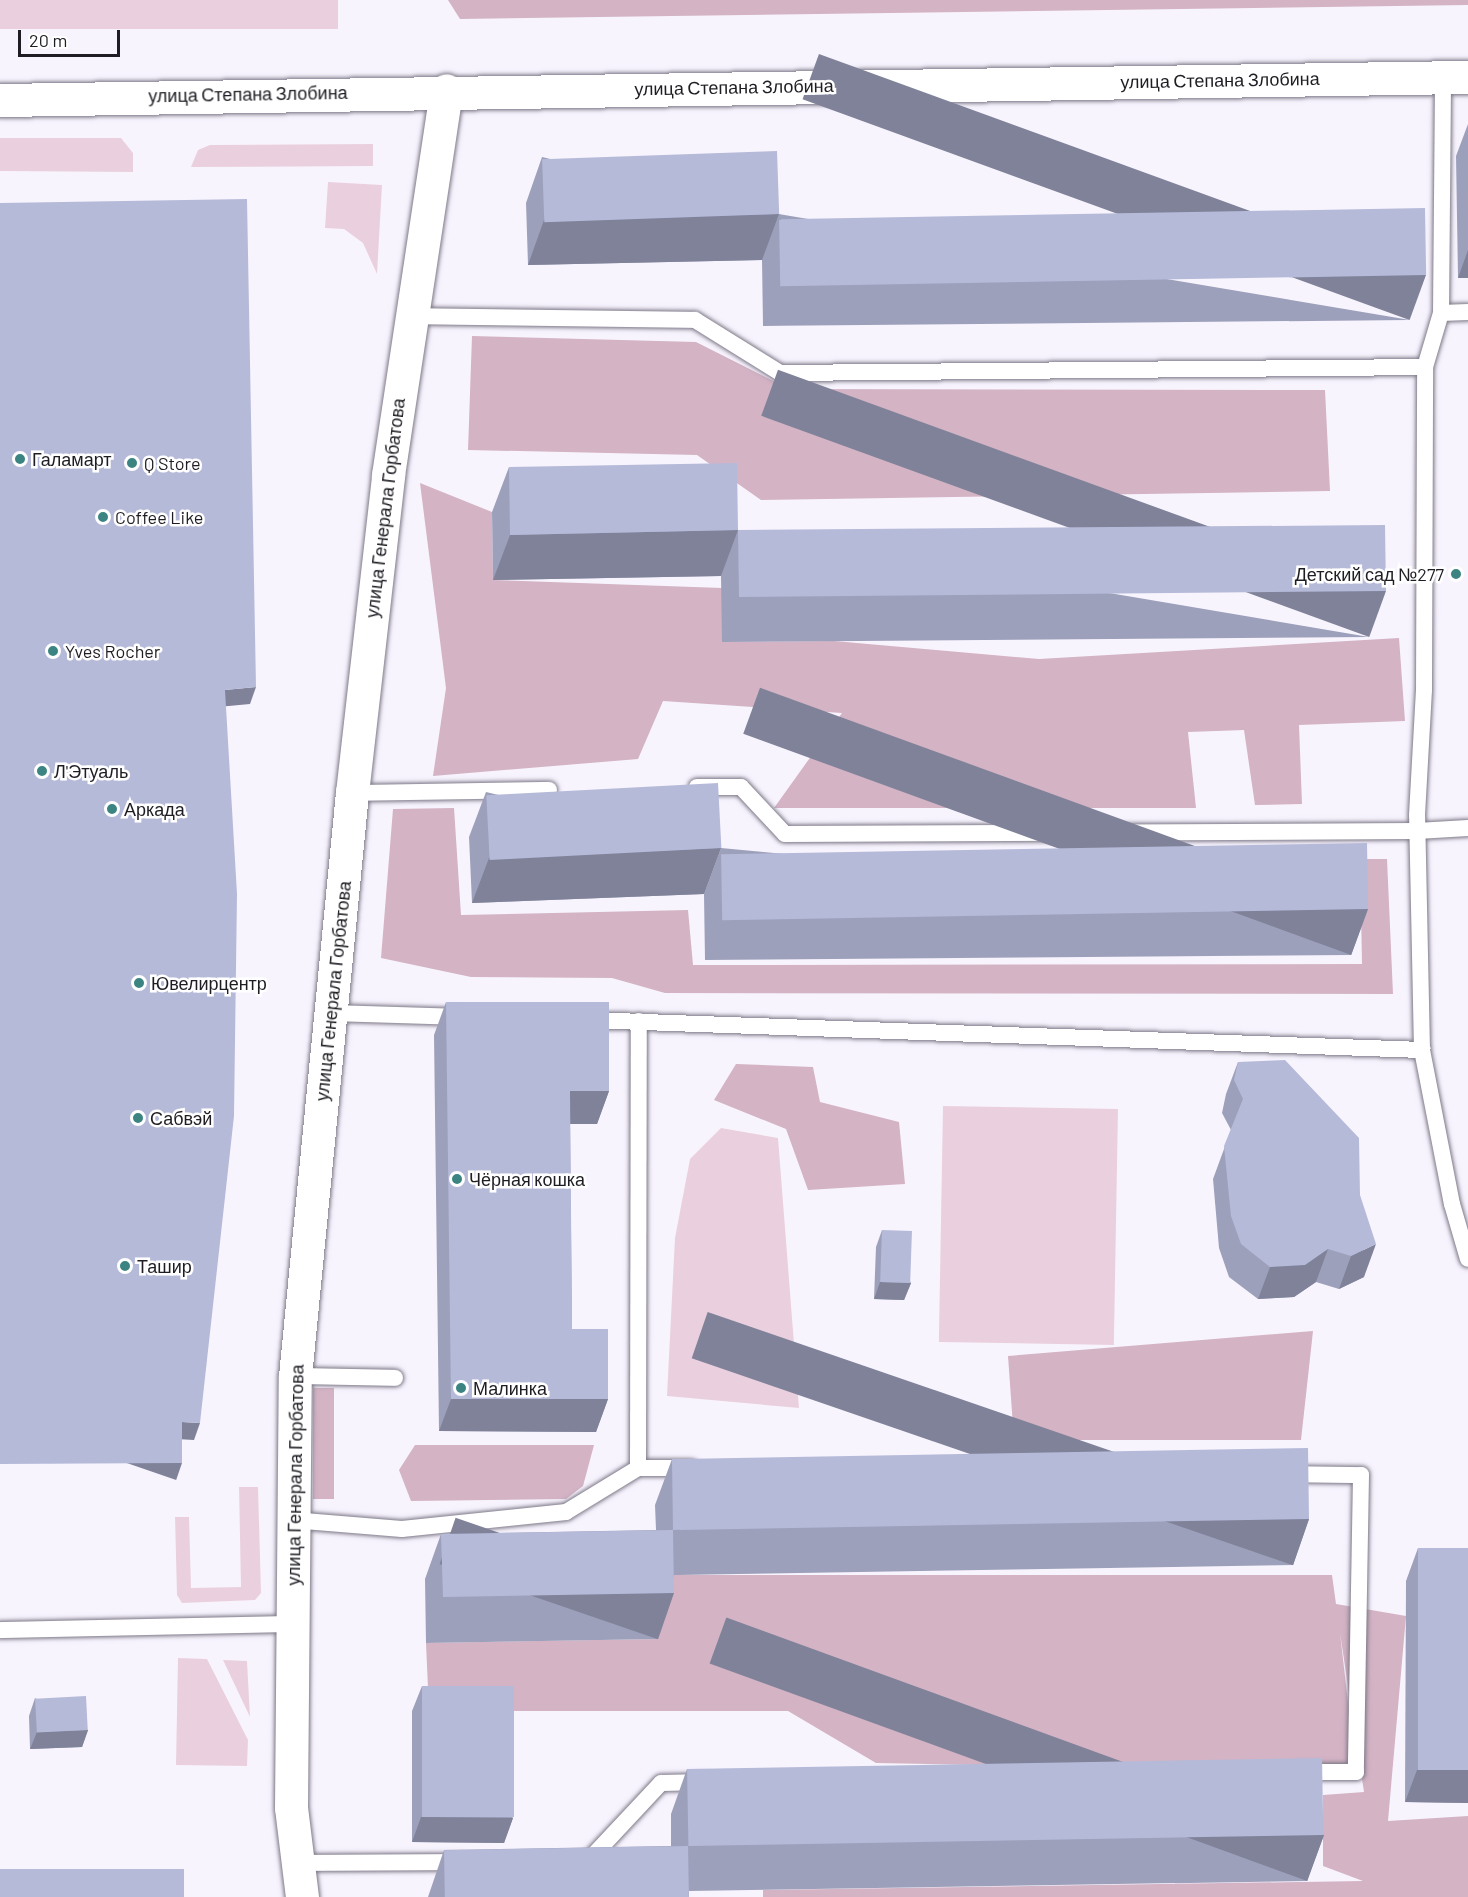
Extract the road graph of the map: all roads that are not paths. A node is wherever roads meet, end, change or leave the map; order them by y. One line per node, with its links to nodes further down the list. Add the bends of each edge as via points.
1 (1456, 77): 2 (street, улица Степана Злобина); 5 (lane)
2 (446, 90): 3 (street, улица Степана Злобина); 6 (street, улица Генерала Горбатова)
3 (0, 100)
4 (1468, 312): 5 (lane)
5 (1441, 313): 7 (lane)
6 (410, 316): 7 (lane, via 695,320 780,373); 10 (street, улица Генерала Горбатова)
7 (1425, 367): 12 (lane, via 1424,690)
8 (682, 788): 12 (lane, via 741,787 785,834)
9 (564, 790): 10 (lane)
10 (352, 793): 13 (street, улица Генерала Горбатова)
11 (1468, 828): 12 (lane)
12 (1417, 831): 17 (lane)
13 (331, 1013): 14 (lane); 19 (street, улица Генерала Горбатова)
14 (485, 1017)
15 (568, 1020): 16 (lane)
16 (639, 1022): 17 (lane); 21 (lane)
17 (1422, 1050): 18 (lane, via 1452,1204)
18 (1468, 1259)
19 (295, 1376): 20 (lane); 24 (street, улица Генерала Горбатова)
20 (396, 1378)
21 (638, 1468): 22 (lane); 24 (lane, via 567,1512 402,1529)
22 (710, 1468)
23 (1267, 1474): 27 (lane, via 1361,1475 1356,1772)
24 (292, 1520): 25 (street, улица Генерала Горбатова)
25 (293, 1624): 26 (lane); 31 (street, улица Генерала Горбатова, via 291,1808)
26 (0, 1630)
27 (1288, 1772)
28 (720, 1782): 29 (lane, via 661,1783 588,1861)
29 (565, 1861)
30 (483, 1862): 31 (lane)
31 (297, 1863): 32 (street, улица Генерала Горбатова)
32 (302, 1897)

